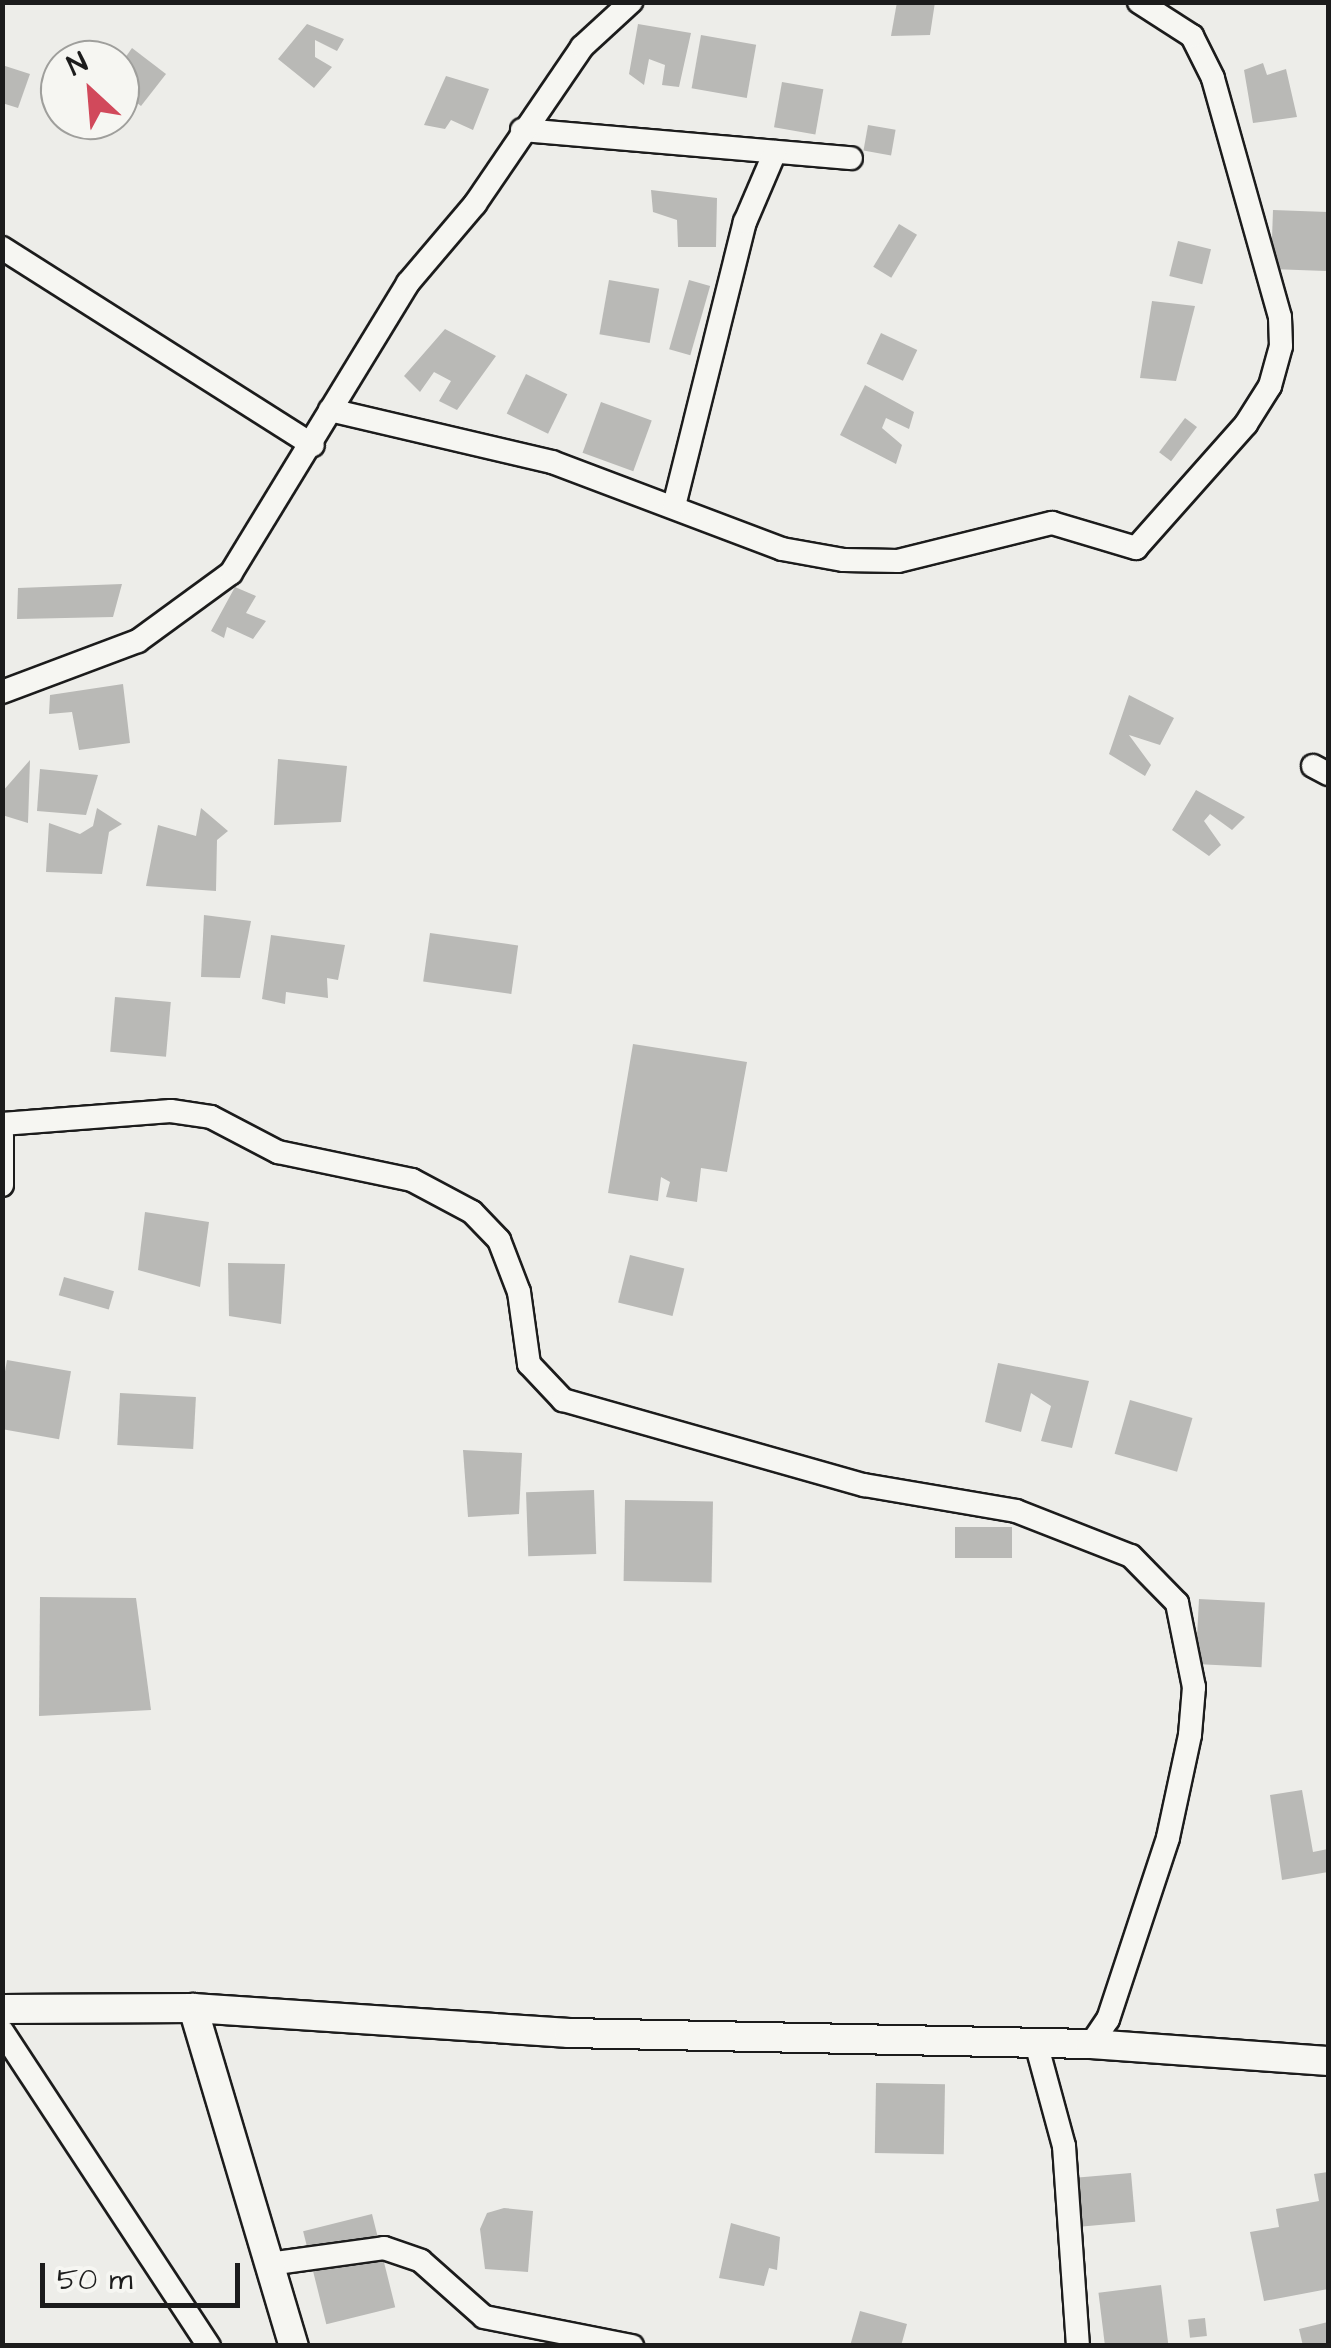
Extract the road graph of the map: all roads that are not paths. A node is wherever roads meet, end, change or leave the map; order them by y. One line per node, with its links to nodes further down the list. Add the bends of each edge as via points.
1 (631, 2): 3 (street, via 582,46)
2 (1140, 2): 9 (street, via 1192,36 1213,78 1280,317 1281,346 1270,386 1246,424 1150,536 1122,548 1052,522 898,562 844,560 782,549)
3 (522, 130): 4 (street); 7 (street, via 360,354)
4 (775, 152): 5 (street); 9 (street, via 746,222)
5 (851, 158)
6 (2, 248): 8 (street)
7 (330, 410): 8 (street); 9 (street, via 552,462)
8 (313, 444): 10 (street, via 230,573 185,613 138,641)
9 (674, 506)
10 (2, 692)
11 (2, 1124): 18 (street, via 170,1111 211,1117 278,1152 412,1180 472,1212 499,1240 519,1292 529,1364 562,1400 864,1485 1016,1511 1130,1556 1177,1603 1194,1687 1168,1838 1108,2020)
12 (2, 1136): 13 (street)
13 (2, 1185)
14 (192, 2008): 15 (street); 17 (street, via 569,2033); 20 (street)
15 (2, 2009)
16 (2, 2031): 21 (street)
17 (1036, 2043): 18 (street); 24 (street, via 1064,2146)
18 (1091, 2044): 19 (street)
19 (1328, 2061)
20 (269, 2264): 22 (street); 23 (street, via 384,2248 422,2261 484,2316)
21 (209, 2346)
22 (294, 2346)
23 (632, 2346)
24 (1078, 2346)

